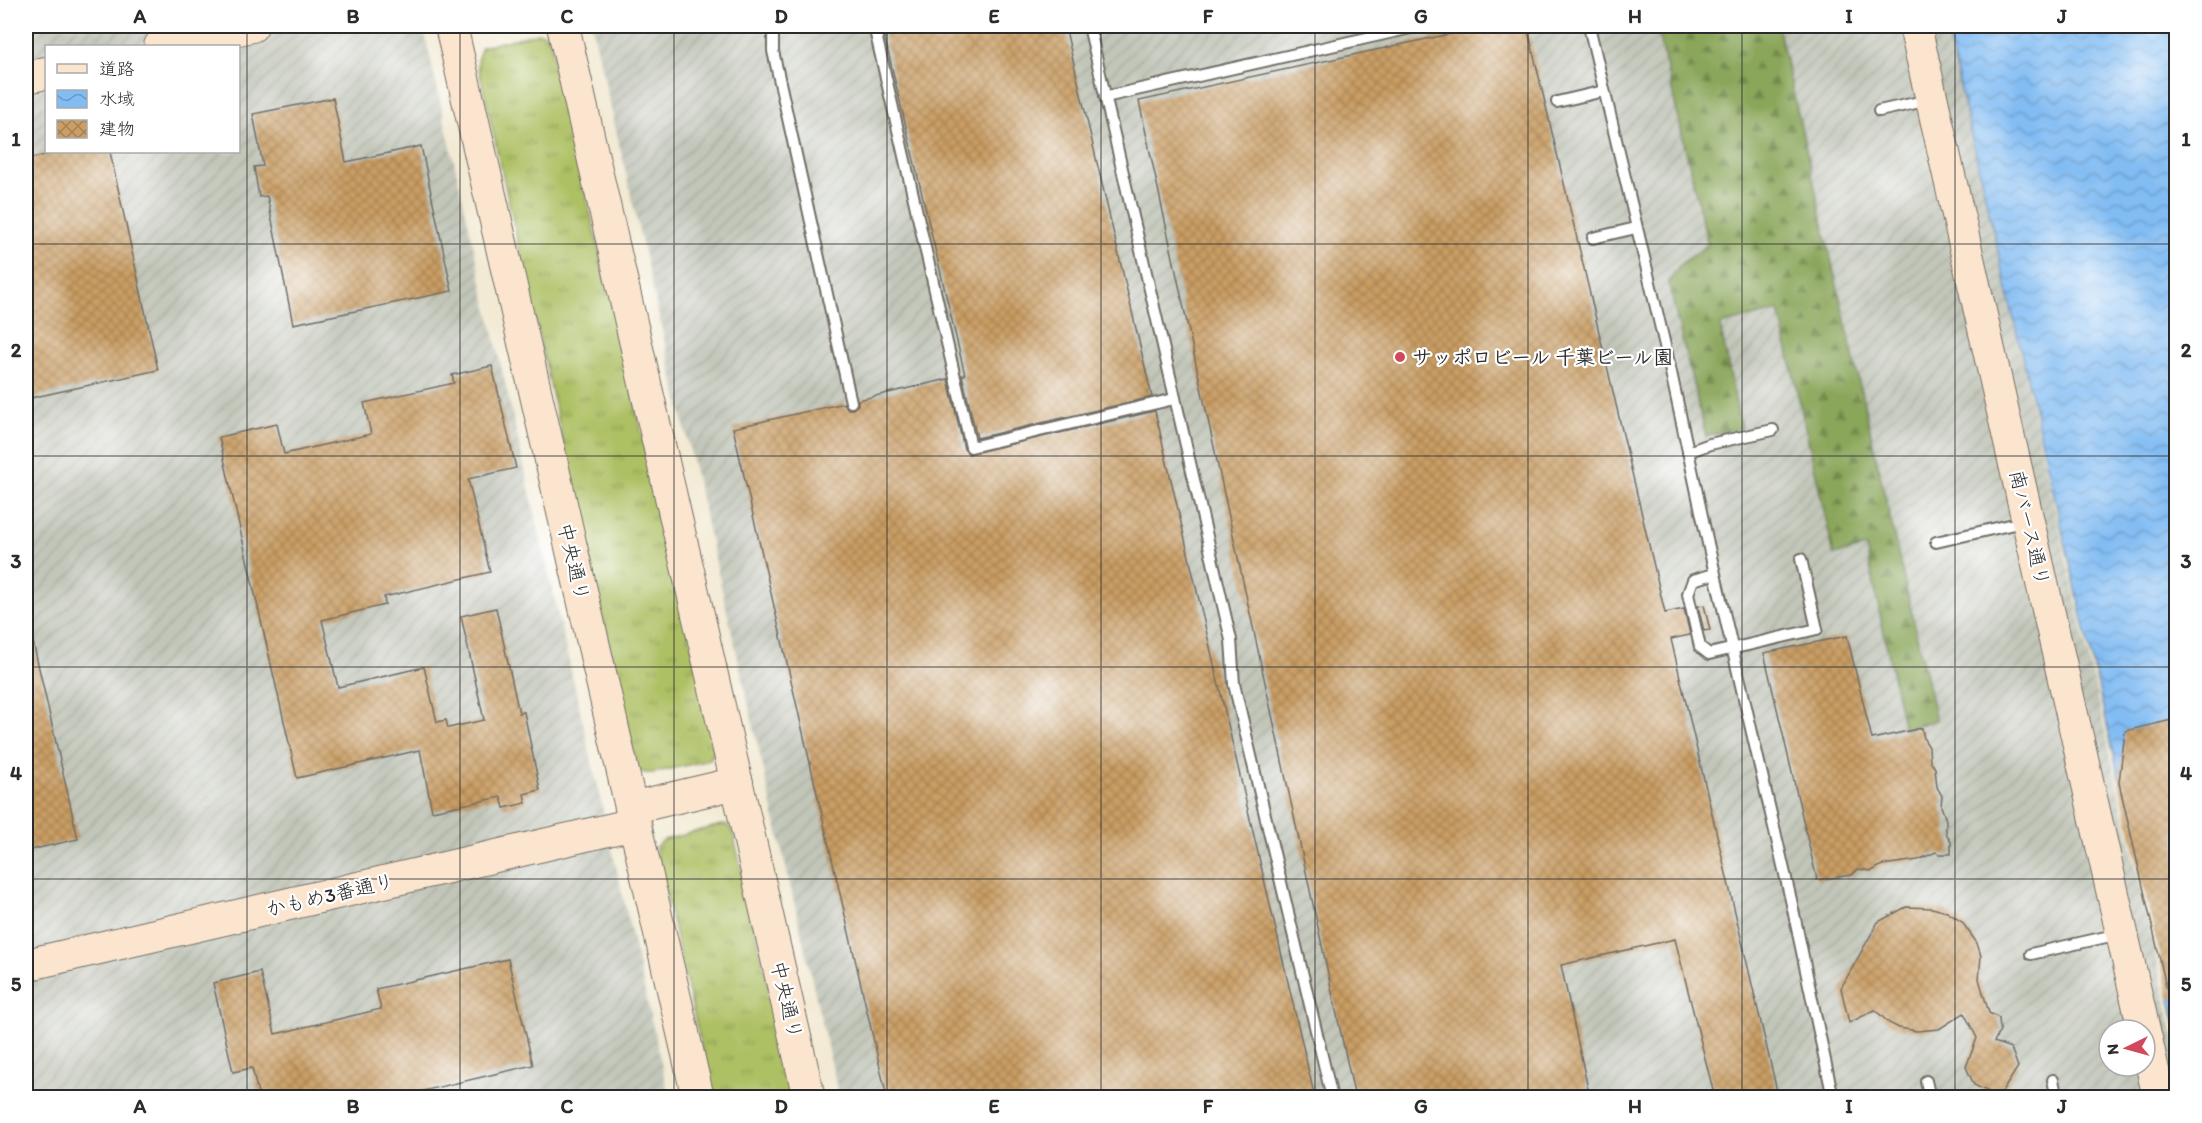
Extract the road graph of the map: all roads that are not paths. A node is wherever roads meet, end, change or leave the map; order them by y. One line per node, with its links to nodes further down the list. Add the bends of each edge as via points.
1 (252, 26): 10 (street)
2 (452, 26): 30 (street, 中央通り)
3 (563, 26): 29 (street, 中央通り)
4 (776, 26): 21 (lane, via 773,51)
5 (874, 26): 20 (lane, via 971,447)
6 (1089, 26): 14 (lane)
7 (1420, 26): 14 (lane)
8 (1589, 26): 13 (lane)
9 (1915, 26): 15 (street, 南バース通り)
10 (165, 45)
11 (45, 72): 12 (street)
12 (26, 77)
13 (1604, 91): 16 (lane); 18 (lane)
14 (1105, 97): 20 (lane)
15 (1932, 99): 17 (lane); 24 (street, 南バース通り)
16 (1557, 102)
17 (1879, 111)
18 (1636, 228): 19 (lane); 23 (lane)
19 (1593, 238)
20 (1174, 399): 41 (lane, via 1231,640 1234,684)
21 (851, 402)
22 (1773, 430): 23 (lane)
23 (1688, 452): 27 (lane)
24 (2028, 521): 25 (lane); 31 (street, 南バース通り)
25 (1936, 542)
26 (1802, 559): 28 (lane, via 1817,629)
27 (1714, 574): 28 (lane); 28 (lane, via 1693,580 1688,594 1700,647 1709,654)
28 (1732, 648): 38 (lane)
29 (737, 783): 30 (street, かもめ3番通り); 40 (street, 中央通り)
30 (633, 816): 33 (street, かもめ3番通り); 39 (street, 中央通り)
31 (2122, 933): 32 (lane); 34 (street, 南バース通り)
32 (2031, 954)
33 (26, 965)
34 (2141, 1018)
35 (2154, 1078): 45 (street, 南バース通り)
36 (2053, 1080): 44 (lane)
37 (1926, 1081): 43 (lane)
38 (1833, 1095): 42 (lane)
39 (698, 1098)
40 (809, 1098)
41 (1332, 1098)
42 (1811, 1098)
43 (1930, 1098)
44 (2057, 1098)
45 (2159, 1098)

